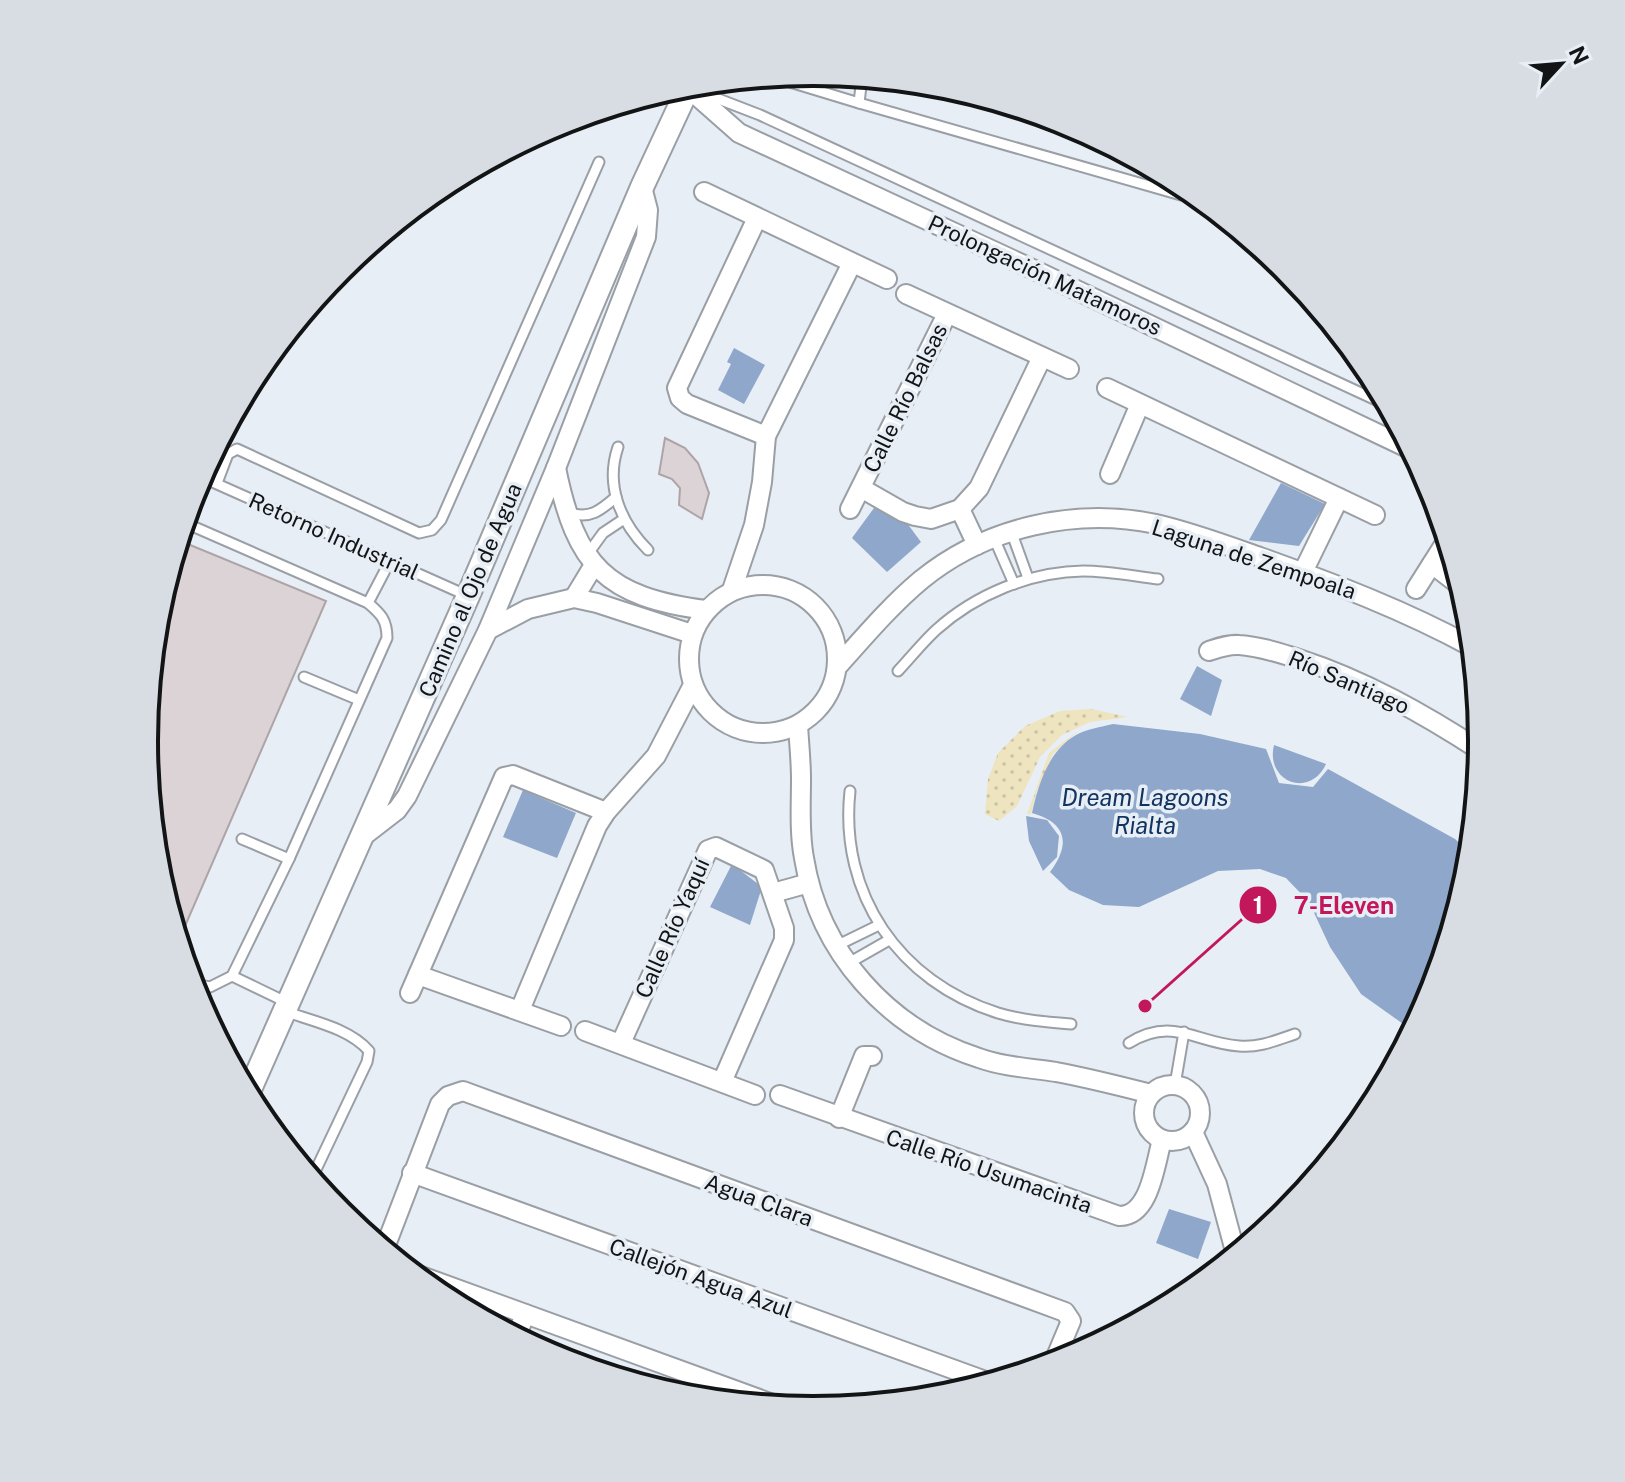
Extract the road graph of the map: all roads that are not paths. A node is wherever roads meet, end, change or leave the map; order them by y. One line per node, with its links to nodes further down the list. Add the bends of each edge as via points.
1 (804, 86): 6 (lane)
2 (861, 88): 6 (lane)
3 (711, 95): 19 (lane)
4 (700, 97): 22 (street, Prolongación Matamoros, via 739,133)
5 (680, 100): 8 (street, Camino al Ojo de Agua)
6 (859, 103): 9 (lane)
7 (599, 162): 27 (lane, via 441,520 432,530 419,533 237,449 228,454)
8 (642, 187): 24 (street, via 648,210 646,237); 50 (street, Camino al Ojo de Agua)
9 (1169, 191)
10 (704, 192): 11 (street)
11 (757, 218): 12 (street); 21 (street, via 677,388 687,404)
12 (852, 263): 13 (street); 21 (street)
13 (887, 279)
14 (906, 294): 15 (street)
15 (947, 314): 16 (street); 28 (street, Calle Río Balsas)
16 (1042, 357): 17 (street); 32 (street, via 979,488)
17 (1069, 369)
18 (1107, 388): 20 (street)
19 (1369, 397)
20 (1140, 404): 25 (street); 30 (street)
21 (766, 436): 49 (street, via 754,525)
22 (1395, 442)
23 (618, 447): 29 (lane, via 612,471)
24 (556, 468): 33 (street); 54 (street)
25 (1110, 474)
26 (211, 481): 27 (lane, Retorno Industrial)
27 (217, 483): 41 (lane, Retorno Industrial)
28 (861, 488): 31 (street); 32 (street, Calle Río Balsas, via 915,516 931,519)
29 (616, 497): 33 (lane, via 591,515); 35 (lane)
30 (1339, 498): 34 (street); 43 (street)
31 (850, 509)
32 (960, 509): 37 (street)
33 (567, 512): 40 (street)
34 (1375, 515)
35 (624, 519): 38 (lane); 40 (lane, via 603,533)
36 (193, 527): 52 (lane)
37 (994, 538): 43 (street, Laguna de Zempoala, via 1043,522 1112,518 1205,538); 45 (lane); 47 (lane); 58 (street, Laguna de Zempoala, via 923,578)
38 (648, 550)
39 (1439, 552): 42 (street)
40 (590, 560): 51 (street); 53 (street, via 643,597)
41 (390, 561): 50 (lane, Retorno Industrial); 52 (lane)
42 (1432, 564): 44 (street); 48 (street)
43 (1303, 572): 56 (street, Laguna de Zempoala)
44 (1446, 575)
45 (1028, 578): 46 (lane, via 1084,571); 47 (lane)
46 (1158, 579)
47 (1014, 584): 59 (lane, via 954,616)
48 (1416, 589)
49 (732, 590): 53 (street); 58 (street, via 776,585 815,605 829,623)
50 (468, 596): 67 (street, Camino al Ojo de Agua)
51 (574, 598): 54 (street, via 528,609); 55 (street)
52 (368, 603): 62 (lane, via 384,619 387,638)
53 (706, 610): 55 (street)
54 (488, 630): 67 (street, via 407,796)
55 (692, 634): 61 (street, via 688,660)
56 (1460, 641)
57 (1209, 651): 64 (street, Río Santiago, via 1239,645 1310,663 1417,711)
58 (837, 667): 63 (street, via 831,690)
59 (898, 671)
60 (304, 677): 62 (lane)
61 (693, 685): 63 (street, via 706,707 749,732); 66 (street, via 656,756)
62 (359, 700): 69 (lane)
63 (798, 725): 70 (street, via 801,827)
64 (1468, 743)
65 (850, 791): 72 (lane, via 848,832 854,862)
66 (606, 812): 76 (street, via 513,775 504,777); 81 (street)
67 (362, 837): 80 (street, Camino al Ojo de Agua)
68 (242, 839): 69 (lane)
69 (289, 859): 77 (lane)
70 (809, 883): 71 (street); 74 (street)
71 (773, 893): 87 (street, Calle Río Yaquí, via 764,870 710,848); 91 (street, Calle Río Yaquí, via 784,940)
72 (879, 925): 73 (lane); 74 (lane)
73 (889, 940): 75 (lane); 82 (lane, via 933,981 981,1007)
74 (836, 946): 75 (street)
75 (847, 964): 93 (street, via 886,1006 947,1046 1010,1067)
76 (418, 975): 79 (street); 81 (street)
77 (232, 976): 78 (lane); 80 (lane)
78 (205, 986)
79 (410, 993)
80 (286, 1007): 90 (street, Camino al Ojo de Agua); 99 (lane, via 361,1042 369,1051)
81 (520, 1010): 83 (street)
82 (1071, 1024)
83 (561, 1026)
84 (585, 1031): 87 (street)
85 (1184, 1032): 86 (lane, via 1247,1047); 88 (lane, via 1158,1031); 92 (lane)
86 (1295, 1034)
87 (621, 1043): 91 (street)
88 (1129, 1043)
89 (872, 1056): 96 (street, via 864,1056)
90 (253, 1081)
91 (722, 1082): 94 (street)
92 (1175, 1085): 93 (street); 97 (street, via 1196,1099 1200,1116)
93 (1151, 1094): 98 (street, via 1144,1116)
94 (755, 1095)
95 (780, 1095): 96 (street)
96 (839, 1118): 98 (street, Calle Río Usumacinta, via 1123,1217 1135,1213 1144,1201)
97 (1193, 1132): 98 (street, via 1179,1140); 102 (street, via 1217,1184)
98 (1162, 1140)
99 (316, 1169)
100 (412, 1173): 101 (street); 106 (street, Agua Clara, via 440,1104 463,1091 1070,1316); 107 (street, Callejón Agua Azul)
101 (388, 1239)
102 (1233, 1243)
103 (450, 1287): 104 (street)
104 (525, 1314): 105 (street); 108 (street)
105 (520, 1327)
106 (1060, 1347)
107 (972, 1376)
108 (738, 1391)

